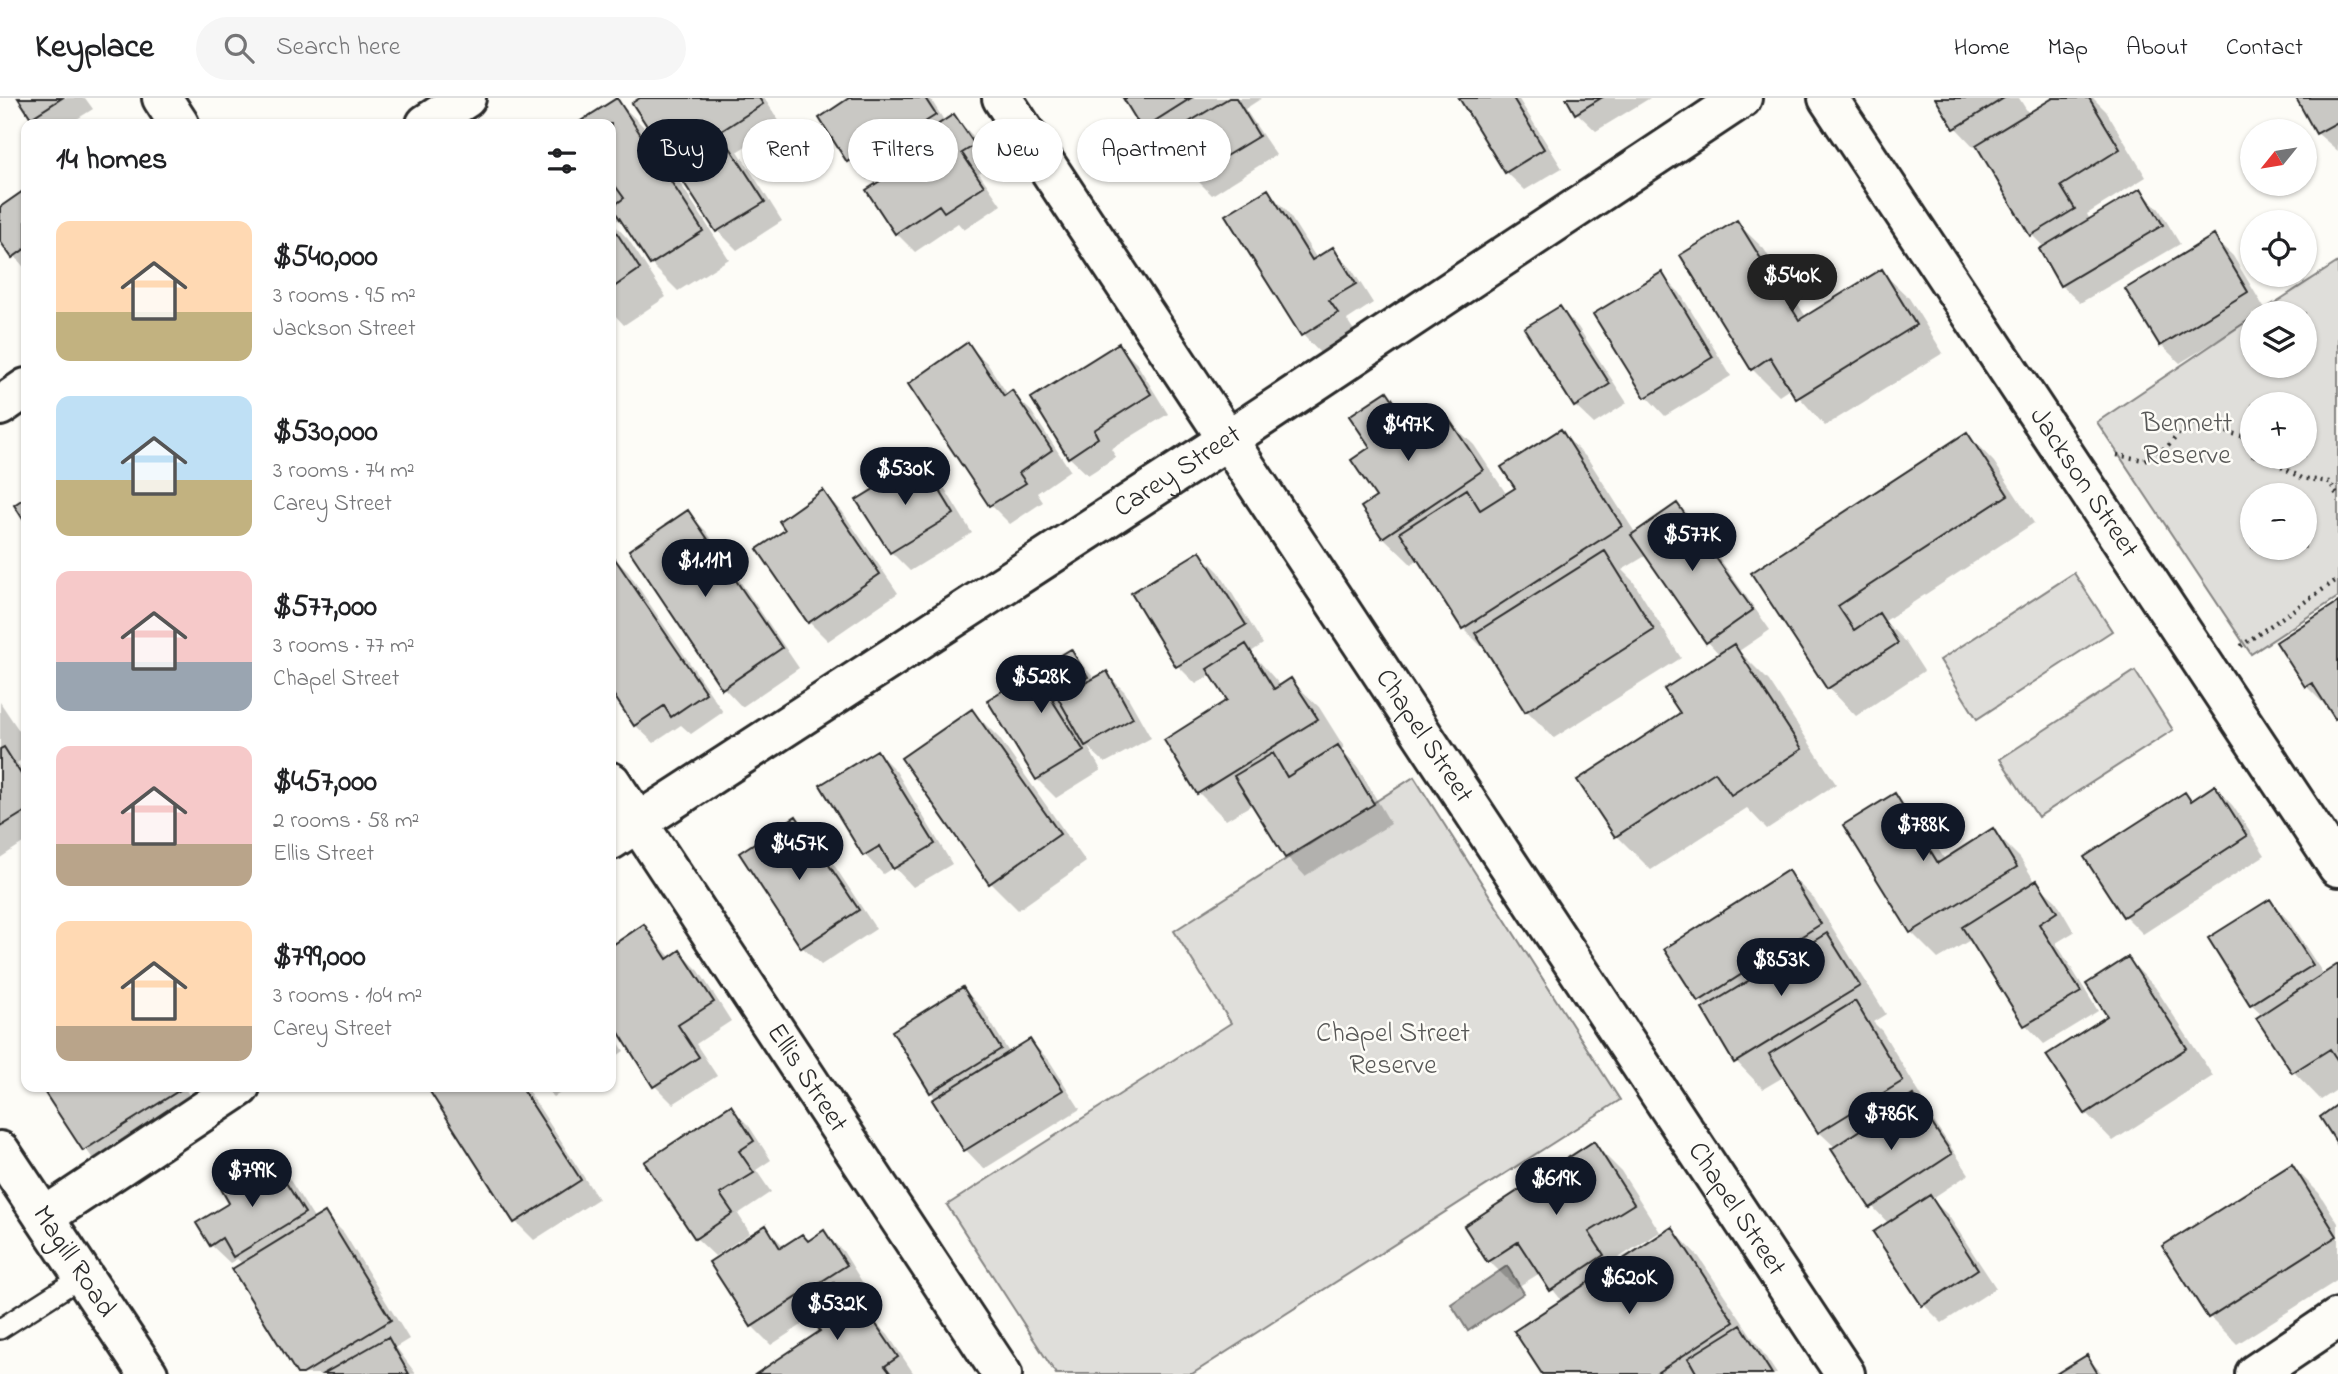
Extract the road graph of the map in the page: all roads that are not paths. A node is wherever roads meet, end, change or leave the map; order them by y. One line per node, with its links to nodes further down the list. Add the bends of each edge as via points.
1 (162, 98): 6 (street)
2 (467, 98): 7 (street)
3 (1002, 98): 10 (street, Chapel Street)
4 (1742, 98): 10 (street, Carey Street)
5 (1828, 98): 13 (street, Jackson Street)
6 (176, 119)
7 (434, 119)
8 (21, 391): 9 (street)
9 (0, 406)
10 (1227, 440): 12 (street, Carey Street); 22 (street, Chapel Street)
11 (616, 801): 12 (street, Ellis Street)
12 (624, 831): 21 (street, Ellis Street)
13 (2338, 867)
14 (232, 1092): 16 (street)
15 (0, 1151): 16 (street, Magill Road)
16 (44, 1217): 17 (street, Magill Road)
17 (83, 1276): 19 (lane); 20 (street, Magill Road)
18 (2338, 1318): 23 (street)
19 (0, 1329)
20 (148, 1374)
21 (1002, 1374)
22 (1845, 1374)
23 (2255, 1374)

